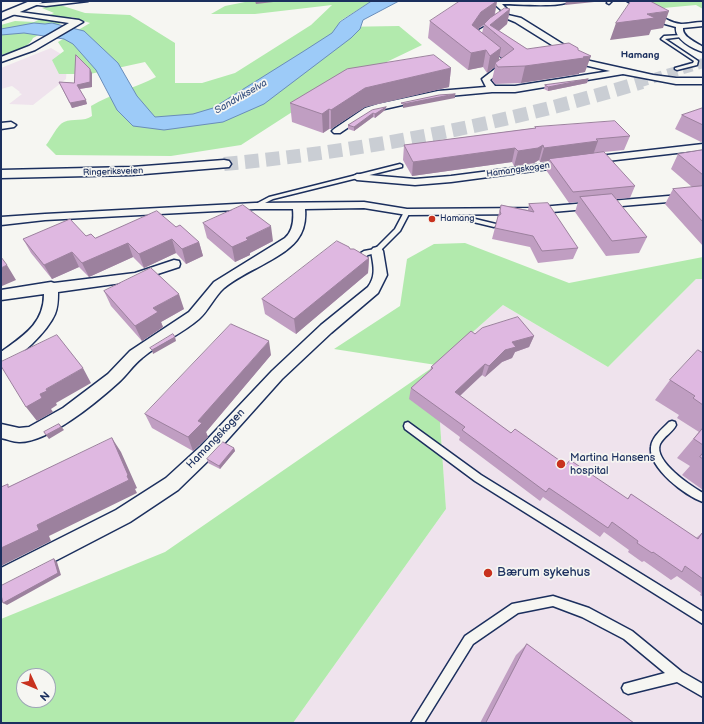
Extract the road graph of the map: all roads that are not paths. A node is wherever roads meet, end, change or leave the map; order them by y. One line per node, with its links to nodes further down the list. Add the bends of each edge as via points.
1 (86, 1): 6 (lane, via 42,5)
2 (567, 1): 5 (street)
3 (630, 1): 13 (street)
4 (495, 2): 5 (street); 9 (street)
5 (525, 2): 9 (street)
6 (35, 3): 8 (main road)
7 (2, 12): 8 (main road)
8 (16, 12): 10 (street)
9 (505, 12): 17 (street); 23 (street, via 480,33 475,41 505,65 486,79)
10 (74, 23): 11 (street); 16 (street, via 28,50)
11 (85, 24)
12 (703, 24): 13 (street)
13 (680, 26): 14 (street)
14 (681, 36): 15 (street); 19 (lane, via 663,39 696,61 695,64)
15 (703, 50)
16 (1, 60)
17 (587, 63): 18 (lane); 20 (street)
18 (576, 65)
19 (676, 69)
20 (621, 72): 21 (street); 23 (street, via 515,90)
21 (692, 81): 22 (street); 24 (street)
22 (703, 81)
23 (492, 89): 25 (street, via 438,94 381,106 368,110)
24 (703, 90)
25 (337, 131)
26 (703, 147): 30 (street, Hamangskogen, via 451,179 415,182)
27 (224, 164): 29 (main road, Ringeriksveien, via 132,171)
28 (400, 166): 30 (lane, Hamangskogen)
29 (1, 174)
30 (357, 177): 32 (lane, Hamangskogen, via 271,198)
31 (703, 196): 35 (street, Hamangskogen, via 562,209)
32 (255, 206): 33 (street, Hamangskogen); 36 (street, Hamangskogen)
33 (299, 206): 34 (street, Hamangskogen, via 364,206); 46 (street, via 298,230 292,239 218,285 195,314 137,353 94,395 40,429 20,435)
34 (407, 212): 35 (street, Hamangskogen); 38 (lane, via 398,230)
35 (442, 213): 37 (lane)
36 (1, 221)
37 (494, 225)
38 (377, 250): 39 (lane); 48 (street, Hamangskogen, via 382,272 373,290 277,375 207,451 172,484 124,516)
39 (353, 261)
40 (174, 264): 41 (street, via 136,277)
41 (51, 287): 42 (street); 43 (street, via 48,314 35,332)
42 (1, 295)
43 (1, 360)
44 (672, 425): 47 (lane, via 658,440 655,446 656,456 680,483)
45 (408, 426): 49 (lane, via 478,478)
46 (1, 430)
47 (703, 498)
48 (1, 579)
49 (703, 618)
50 (678, 676): 51 (lane); 52 (lane); 53 (lane, via 628,636 585,612 553,602 538,604 516,608 469,640)
51 (628, 688)
52 (703, 691)
53 (417, 723)

